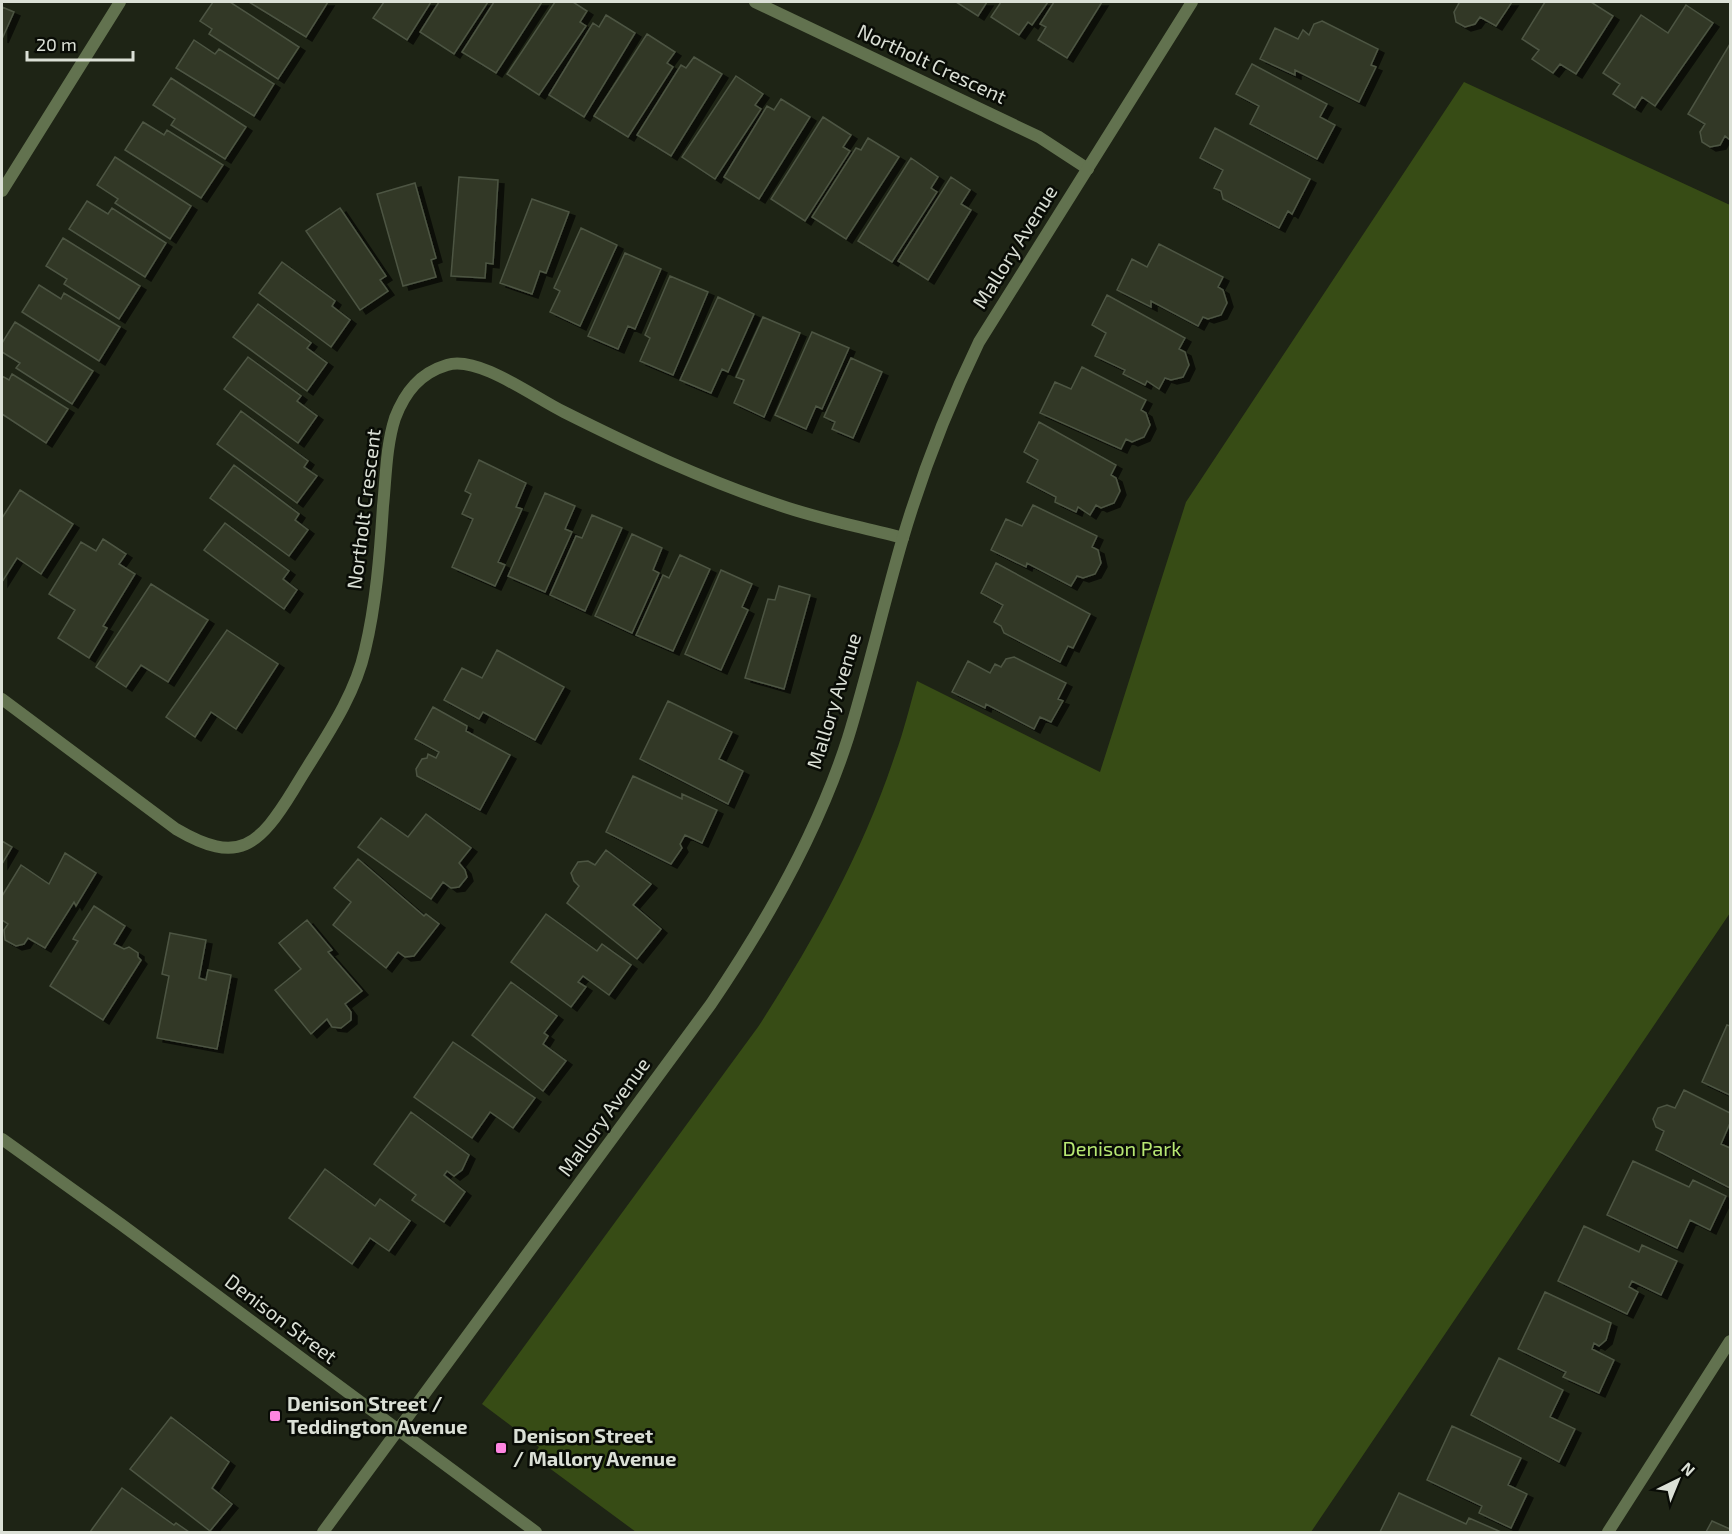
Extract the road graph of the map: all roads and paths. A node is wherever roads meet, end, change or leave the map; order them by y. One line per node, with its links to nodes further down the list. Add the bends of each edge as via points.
1 (120, 2): 5 (street)
2 (755, 2): 4 (street, Northolt Crescent, via 1039,137)
3 (1192, 2): 4 (street, Mallory Avenue)
4 (1088, 169): 6 (street, Mallory Avenue, via 979,342 942,425)
5 (2, 191)
6 (903, 538): 7 (street, Northolt Crescent, via 781,506 682,469 480,367 450,363 424,375 405,394 394,421 365,651 355,683 276,818 253,843 222,849 199,843); 10 (street, Mallory Avenue, via 847,738 812,827 768,916 711,1004)
7 (2, 699)
8 (2, 1139): 10 (street, Denison Street)
9 (1731, 1341): 13 (street)
10 (398, 1431): 11 (street, Mallory Avenue); 12 (street, Denison Street)
11 (323, 1533)
12 (536, 1533)
13 (1608, 1533)

